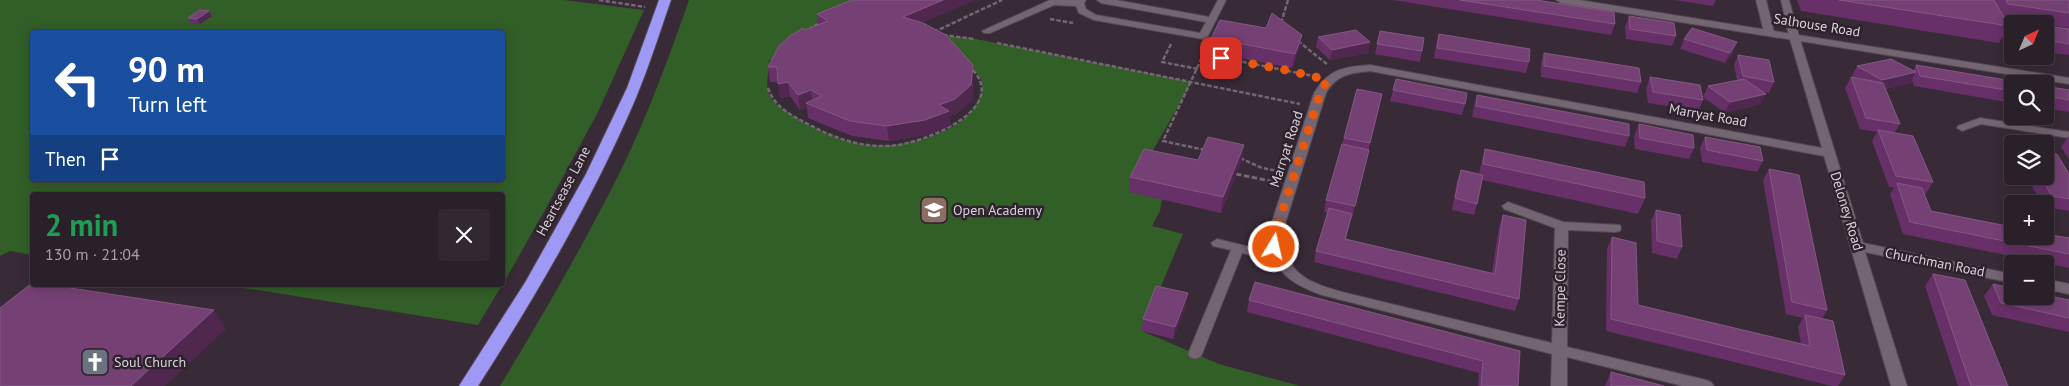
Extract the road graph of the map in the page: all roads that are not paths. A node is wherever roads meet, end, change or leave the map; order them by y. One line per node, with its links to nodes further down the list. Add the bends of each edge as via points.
1 (1101, 0): 9 (lane)
2 (1222, 0): 9 (lane)
3 (1561, 0): 11 (street, Salhouse Road)
4 (1761, 0): 11 (street)
5 (1785, 0): 12 (lane)
6 (1052, 1): 7 (lane); 10 (lane)
7 (1080, 2): 9 (lane, via 1082,11 1094,17 1202,36)
8 (664, 5): 29 (highway, Heartsease Lane, via 604,152 508,326)
9 (1212, 20)
10 (987, 31)
11 (1768, 32): 12 (street, Salhouse Road)
12 (1794, 36): 13 (street, Salhouse Road); 16 (street, Deloney Road)
13 (2069, 81)
14 (1962, 128): 15 (lane, via 1980,121)
15 (2069, 135)
16 (1829, 153): 21 (street, Deloney Road); 23 (street, Marryat Road, via 1379,70 1352,69 1332,77 1315,108 1275,234)
17 (1508, 206): 18 (street)
18 (1562, 226): 19 (street); 27 (street, Kempe Close)
19 (1615, 228)
20 (1217, 243): 22 (lane)
21 (1857, 246): 24 (street, Churchman Road); 32 (street, Deloney Road)
22 (1238, 248): 23 (lane); 28 (lane)
23 (1276, 252): 27 (street, via 1288,272 1322,291)
24 (2004, 276)
25 (2054, 286): 26 (street)
26 (2069, 289)
27 (1560, 351): 30 (street, Kempe Close); 31 (street)
28 (1195, 354)
29 (468, 386)
30 (1559, 386)
31 (1706, 386)
32 (1899, 386)

